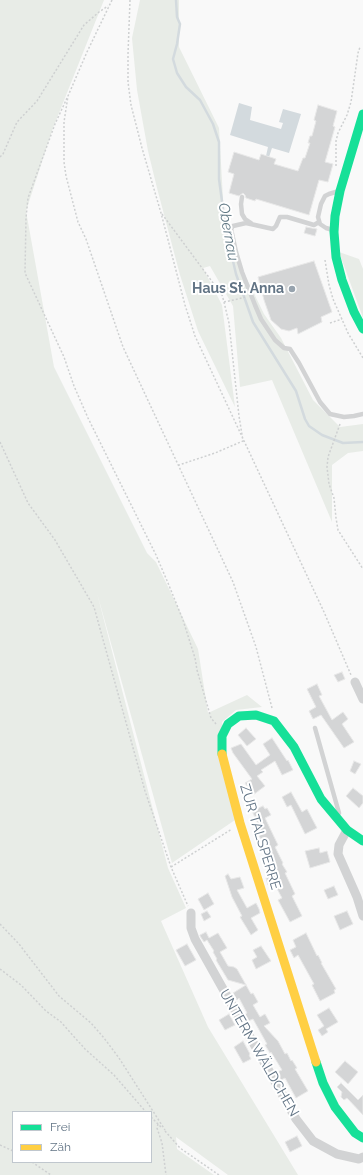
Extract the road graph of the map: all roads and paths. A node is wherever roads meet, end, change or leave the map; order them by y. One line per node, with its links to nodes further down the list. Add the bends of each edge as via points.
1 (112, 0): 3 (path)
2 (130, 0): 9 (path, via 128,82 131,105)
3 (109, 6): 4 (path); 6 (path, via 84,25 37,101 17,122)
4 (68, 96): 22 (path, via 64,122 64,162 78,222 123,347); 28 (path, via 28,198 25,273 64,357 88,418 168,583 183,620 211,718)
5 (363, 114): 7 (street)
6 (0, 157)
7 (340, 191): 10 (lane, via 325,196 318,214); 12 (street)
8 (242, 197): 11 (lane, via 242,214)
9 (161, 213): 14 (path, via 222,295); 20 (path, via 195,336)
10 (319, 222): 11 (lane, via 314,225 280,217 272,229); 12 (lane)
11 (253, 224): 19 (lane, via 246,223 233,226 231,229 242,272 261,319 275,340 284,348 290,349 320,402 330,414)
12 (334, 230): 17 (street, via 336,257 342,280)
13 (238, 300): 14 (path)
14 (224, 302): 20 (path, via 229,323)
15 (342, 319): 16 (path)
16 (330, 324)
17 (363, 329)
18 (363, 414): 19 (lane)
19 (344, 417): 23 (path, via 335,436 327,468 338,530)
20 (243, 441): 22 (path); 24 (path)
21 (0, 442): 32 (path, via 28,503 55,540 94,607 138,766)
22 (179, 465): 26 (path, via 233,582 256,647)
23 (363, 569)
24 (355, 682): 25 (street)
25 (363, 699)
26 (274, 721): 28 (street, via 256,715 243,716 233,720); 29 (street, via 294,747 321,799)
27 (315, 728): 29 (lane)
28 (225, 729): 41 (street, ZUR TALSPERRE, via 221,742 222,758 240,823 323,1083 335,1107 355,1133)
29 (344, 827): 31 (street); 34 (street, via 338,854)
30 (227, 832): 32 (path)
31 (363, 841)
32 (171, 867): 33 (path)
33 (191, 913): 44 (street, UNTERM WÄLDCHEN, via 191,928 195,939 296,1119 313,1141 337,1154 359,1159)
34 (363, 916)
35 (0, 924): 40 (path, via 19,944 59,996 104,1038)
36 (0, 969): 37 (path, via 61,1022)
37 (145, 1111)
38 (152, 1118): 39 (path)
39 (158, 1124): 40 (path); 47 (path)
40 (165, 1130): 48 (path, via 180,1148)
41 (363, 1138)
42 (0, 1145): 43 (path)
43 (12, 1151)
44 (363, 1157)
45 (33, 1163): 46 (path)
46 (50, 1175)
47 (166, 1175)
48 (219, 1175)

